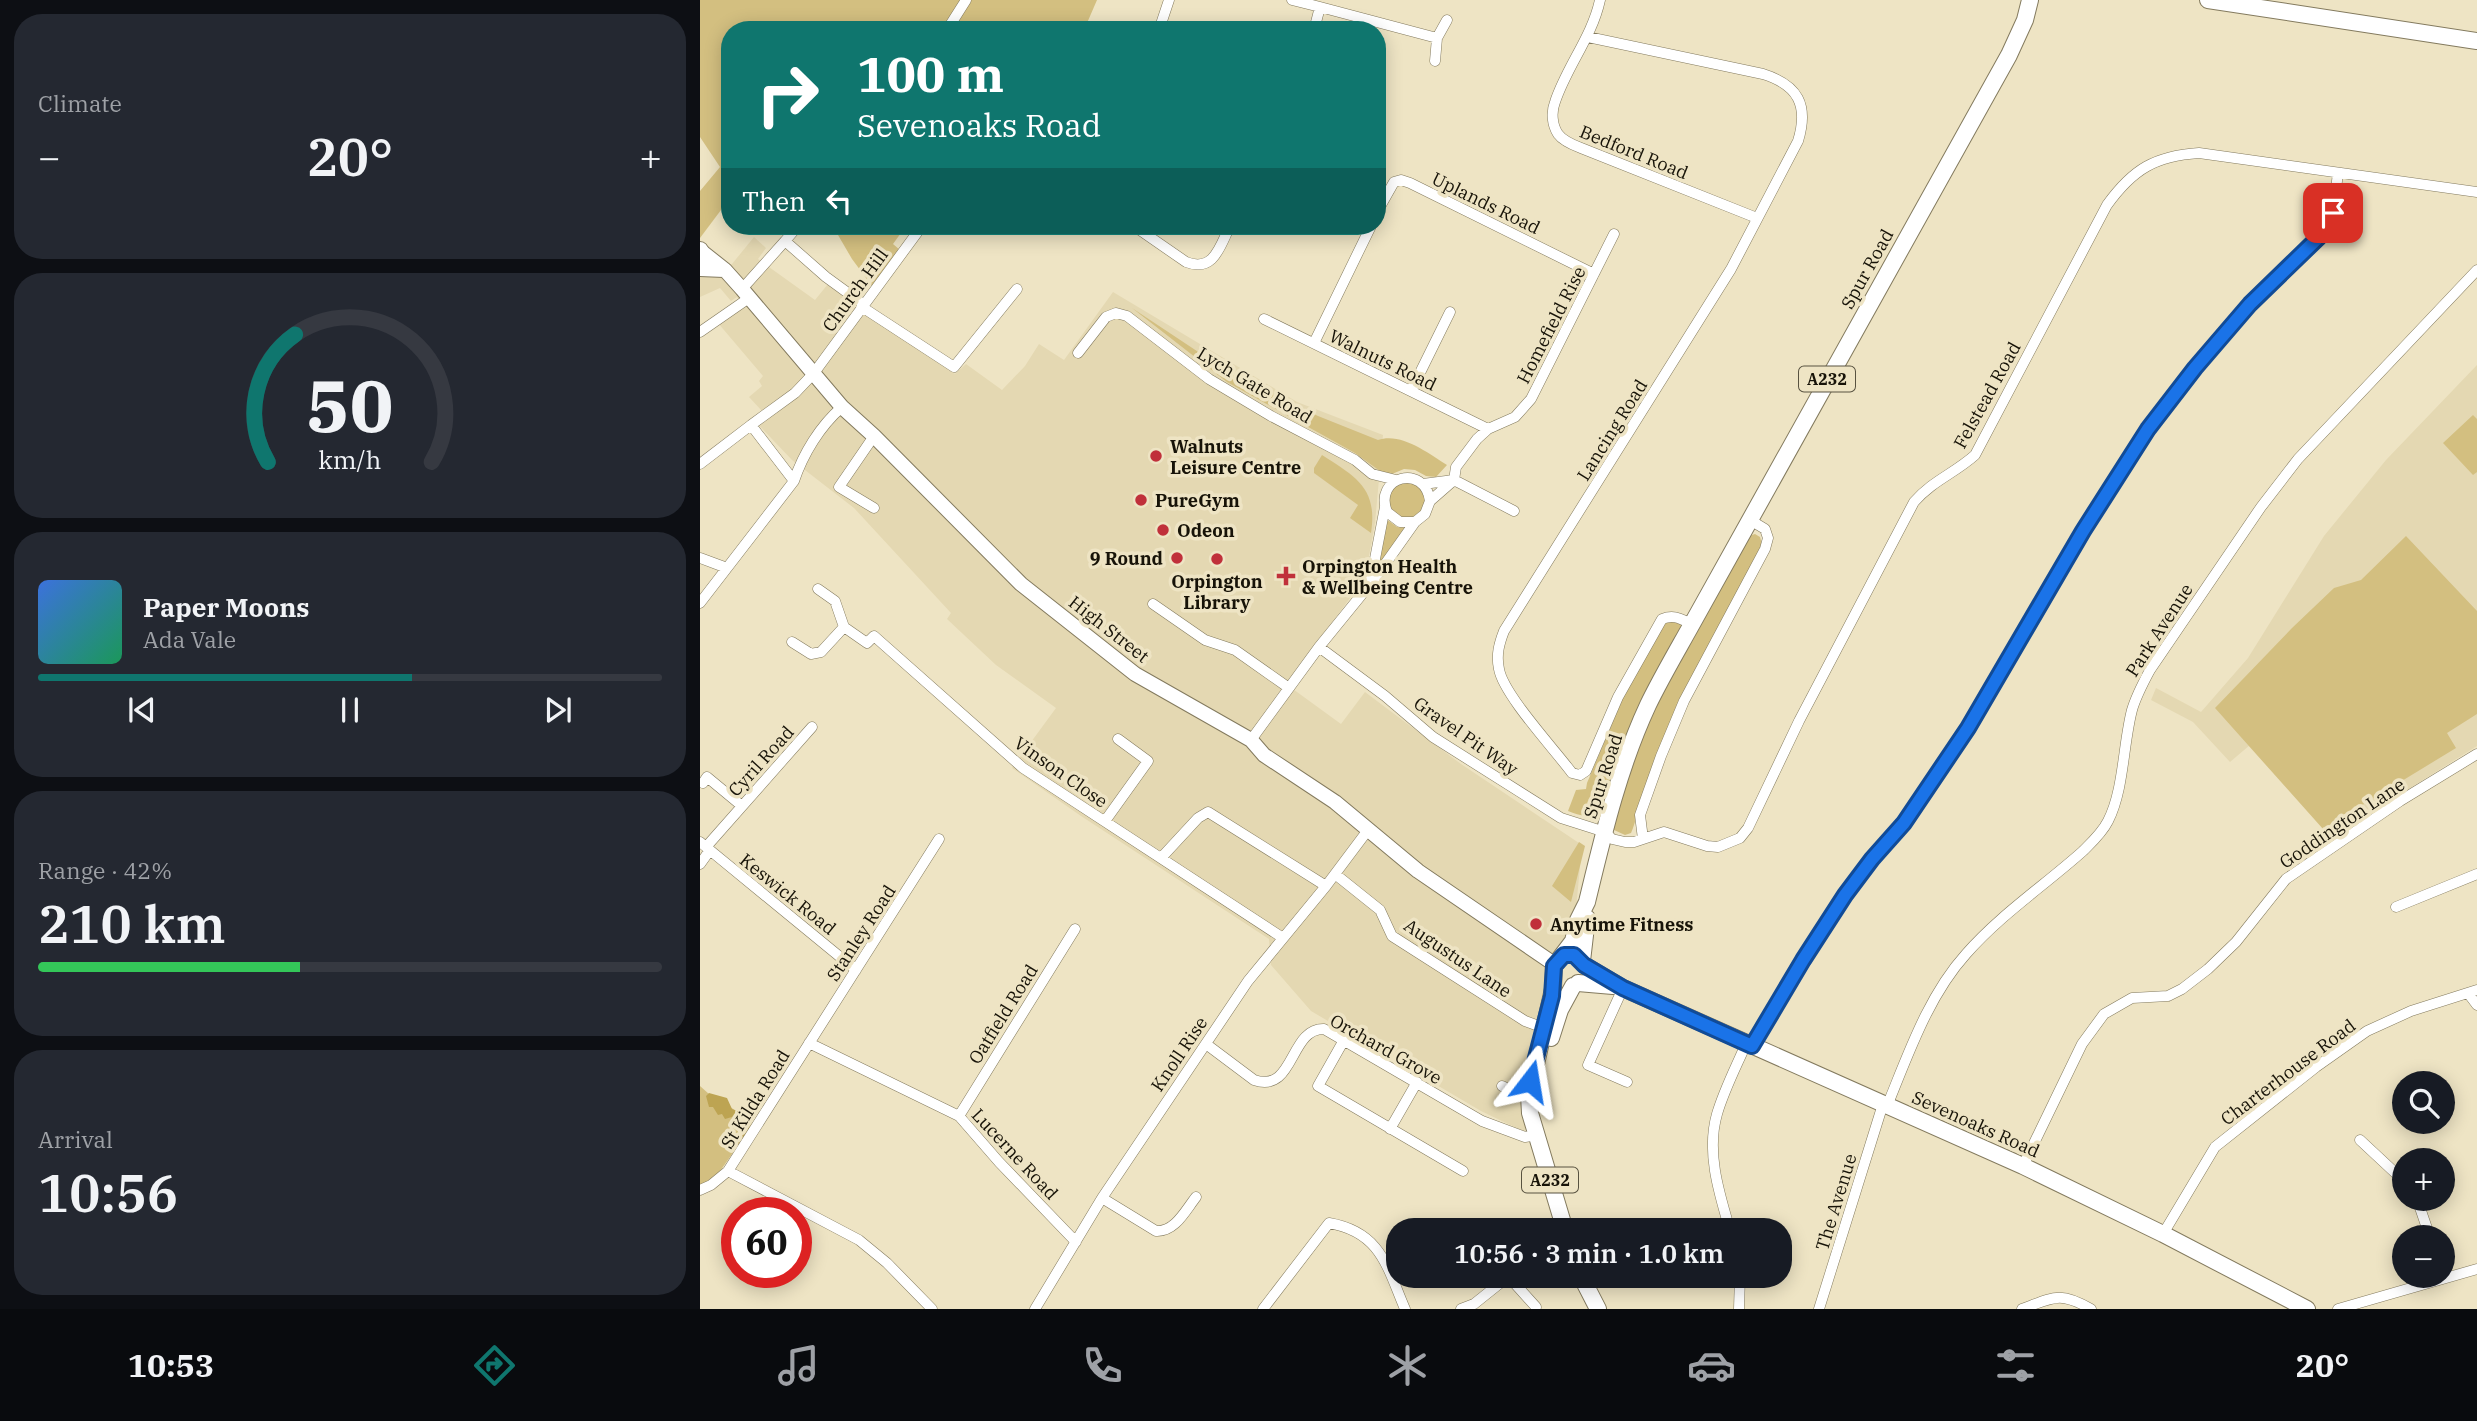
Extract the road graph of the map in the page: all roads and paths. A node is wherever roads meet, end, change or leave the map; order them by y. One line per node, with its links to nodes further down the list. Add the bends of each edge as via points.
1 (966, 0): 10 (street)
2 (1169, 0): 11 (street)
3 (1292, 0): 8 (street)
4 (1600, 0): 15 (street, Bedford Road)
5 (2018, 0): 17 (main road)
6 (2030, 0): 17 (main road, Spur Road)
7 (2208, 0): 18 (main road)
8 (1320, 7): 12 (street); 13 (street)
9 (1447, 20): 16 (street)
10 (953, 21)
11 (1162, 21)
12 (1316, 21)
13 (1373, 21)
14 (1386, 24): 16 (street)
15 (1588, 37): 23 (street, Bedford Road, via 1555,101 1553,122 1558,134 1581,148); 23 (street, Lancing Road, via 1763,74 1780,79 1793,90 1803,124)
16 (1437, 38): 19 (street)
17 (2018, 38): 61 (main road, Spur Road / A232)
18 (2477, 41)
19 (1435, 61)
20 (2338, 173): 21 (street, Felstead Road); 84 (street, Felstead Road, via 2199,153 2163,158 2122,183 1975,455 1926,488 1914,502 1748,828 1740,838 1718,847 1671,833); 106 (street, via 2327,226 2250,304 2148,429 1968,728 1904,823 1845,895)
21 (2477, 192)
22 (1386, 196): 36 (street, Uplands Road, via 1394,182 1401,180)
23 (1757, 218): 69 (street, Lancing Road, via 1731,269 1504,631 1497,649 1499,671 1507,690 1572,773 1580,775 1662,619 1670,616)
24 (1614, 234): 36 (street, Homefield Rise)
25 (790, 235): 30 (street)
26 (915, 235): 39 (street, Church Hill)
27 (1147, 235): 28 (street, via 1196,266 1215,257)
28 (1226, 235)
29 (1367, 235): 43 (street)
30 (785, 241): 38 (street); 39 (street)
31 (700, 250): 32 (main road, High Street); 34 (street, High Street)
32 (700, 260)
33 (700, 269): 34 (street)
34 (725, 270): 38 (street, High Street)
35 (2477, 270): 111 (street, Park Avenue, via 2298,459 2261,507 2138,694 2108,821 2083,851 1964,956 1940,991)
36 (1594, 274): 49 (street, Homefield Rise, via 1531,399 1515,417)
37 (1017, 289): 39 (street, via 954,367)
38 (745, 293): 42 (street); 45 (street, High Street)
39 (863, 305): 45 (street, Church Hill)
40 (1450, 312): 46 (street)
41 (1264, 319): 43 (street, Walnuts Road)
42 (700, 332)
43 (1314, 343): 46 (street, Walnuts Road)
44 (1078, 354): 52 (street, Lych Gate Road, via 1106,317 1116,313 1127,316 1209,379)
45 (814, 373): 47 (street, High Street); 48 (street, Church Hill, via 796,393)
46 (1411, 391): 49 (street, Walnuts Road)
47 (842, 407): 50 (street, High Street); 55 (street, via 827,420)
48 (751, 425): 51 (street, Church Hill); 55 (street)
49 (1488, 429): 54 (street, Homefield Rise, via 1456,467)
50 (874, 436): 59 (street, via 839,487); 76 (street, High Street, via 1030,592 1142,678)
51 (700, 464)
52 (1372, 474): 53 (street, Lych Gate Road); 58 (street)
53 (1396, 480): 56 (street, via 1409,478); 58 (street, via 1387,491)
54 (1454, 480): 56 (street); 57 (street, Homefield Rise); 60 (street)
55 (794, 481): 64 (street)
56 (1423, 484): 57 (street)
57 (1430, 501): 62 (street, Homefield Rise)
58 (1385, 504): 62 (street, via 1396,520); 65 (street, Homefield Rise)
59 (874, 508)
60 (1514, 511)
61 (1750, 520): 69 (main road, Spur Road / A232); 84 (street, via 1765,528 1765,549 1661,756 1640,815)
62 (1415, 522): 65 (street, Homefield Rise)
63 (700, 558): 64 (street)
64 (727, 568): 67 (street)
65 (1366, 588): 72 (street, Homefield Rise)
66 (818, 589): 70 (street, via 835,601)
67 (700, 603)
68 (1153, 604): 73 (street)
69 (1692, 624): 82 (main road, Spur Road / A232, via 1632,743)
70 (844, 626): 71 (street, via 821,652 811,653); 80 (street, Vinson Close, via 867,643 874,636 1023,768)
71 (792, 642)
72 (1320, 647): 73 (street, Homefield Rise); 82 (street, Gravel Pit Way, via 1450,748 1555,814)
73 (1289, 688): 76 (street, Homefield Rise)
74 (812, 727): 79 (street, Cyril Road)
75 (1118, 739): 80 (street, via 1148,761)
76 (1251, 740): 81 (street, High Street, via 1264,755)
77 (2477, 754): 116 (street, Goddington Lane, via 2286,879 2236,942 2182,989 2168,996 2132,999 2104,1014 2082,1044)
78 (703, 783): 79 (street, via 707,777)
79 (742, 806): 85 (street, Cyril Road)
80 (1105, 821): 86 (street, Vinson Close)
81 (1368, 830): 88 (street, Knoll Rise); 96 (street, High Street, via 1418,871)
82 (1605, 832): 84 (street, Felstead Road, via 1625,842); 91 (main road, Spur Road / A232)
83 (939, 839): 97 (street, Stanley Road)
84 (1643, 839)
85 (705, 846): 87 (street, Cyril Road); 97 (street, Keswick Road)
86 (1161, 858): 90 (street, via 1208,812); 94 (street, Vinson Close)
87 (700, 864)
88 (1335, 874): 90 (street, Knoll Rise); 102 (street, Augustus Lane, via 1380,911 1392,936 1525,1021)
89 (2477, 874): 92 (street)
90 (1326, 886): 94 (street, Knoll Rise)
91 (1587, 902): 95 (main road, Spur Road); 96 (main road, Spur Road, via 1573,941)
92 (2396, 907)
93 (1075, 929): 112 (street, Oatfield Road)
94 (1283, 938): 105 (street, Knoll Rise)
95 (1583, 963): 96 (main road, via 1574,955); 98 (main road, via 1584,975); 99 (main road, Sevenoaks Road)
96 (1558, 965): 98 (main road, via 1562,984); 102 (main road, Spur Road)
97 (856, 970): 104 (street, Stanley Road)
98 (1575, 984): 99 (main road, Sevenoaks Road); 110 (main road, via 1553,1030)
99 (1623, 988): 106 (main road, Sevenoaks Road); 108 (street, via 1588,1065)
100 (2472, 992): 101 (street); 125 (street, Charterhouse Road, via 2367,1031 2316,1067 2215,1147)
101 (2477, 1005)
102 (1544, 1028): 110 (main road, Spur Road)
103 (1344, 1041): 105 (street, Orchard Grove, via 1324,1029 1314,1029 1274,1081 1264,1083); 107 (street, Orchard Grove); 113 (street, via 1318,1086)
104 (809, 1043): 112 (street, Lucerne Road); 118 (street, St Kilda Road)
105 (1206, 1044): 122 (street, Knoll Rise)
106 (1749, 1045): 111 (main road, Sevenoaks Road); 124 (street, via 1717,1114 1713,1138 1713,1163)
107 (1418, 1082): 113 (street); 114 (street, Orchard Grove, via 1482,1121 1525,1138)
108 (1627, 1082)
109 (1502, 1086): 110 (street)
110 (1534, 1095): 114 (main road, via 1540,1114)
111 (1885, 1105): 116 (main road, Sevenoaks Road); 143 (street, The Avenue)
112 (959, 1116): 126 (street, Lucerne Road)
113 (1390, 1129): 119 (street)
114 (1537, 1132): 123 (main road, A232)
115 (2360, 1140): 117 (street)
116 (2023, 1166): 125 (main road, Sevenoaks Road)
117 (2392, 1170)
118 (728, 1171): 120 (street); 136 (street, via 859,1240)
119 (1463, 1171)
120 (700, 1190)
121 (1196, 1197): 122 (street, via 1164,1232)
122 (1102, 1198): 126 (street, Knoll Rise)
123 (1562, 1218)
124 (1727, 1218)
125 (2163, 1234): 135 (main road, Sevenoaks Road)
126 (1076, 1242): 137 (street, Knoll Rise)
127 (2477, 1269): 128 (street)
128 (2455, 1274)
129 (1493, 1288): 140 (street)
130 (1519, 1288): 134 (street)
131 (1587, 1288): 141 (main road)
132 (1740, 1288): 142 (street)
133 (2406, 1288): 146 (street)
134 (1536, 1307)
135 (2300, 1307)
136 (932, 1309)
137 (1035, 1309)
138 (1263, 1309): 139 (street, via 1329,1223 1347,1226 1380,1250)
139 (1405, 1309)
140 (1461, 1309)
141 (1598, 1309)
142 (1739, 1309)
143 (1819, 1309)
144 (2022, 1309): 145 (street, via 2061,1297)
145 (2091, 1309)
146 (2338, 1309)

